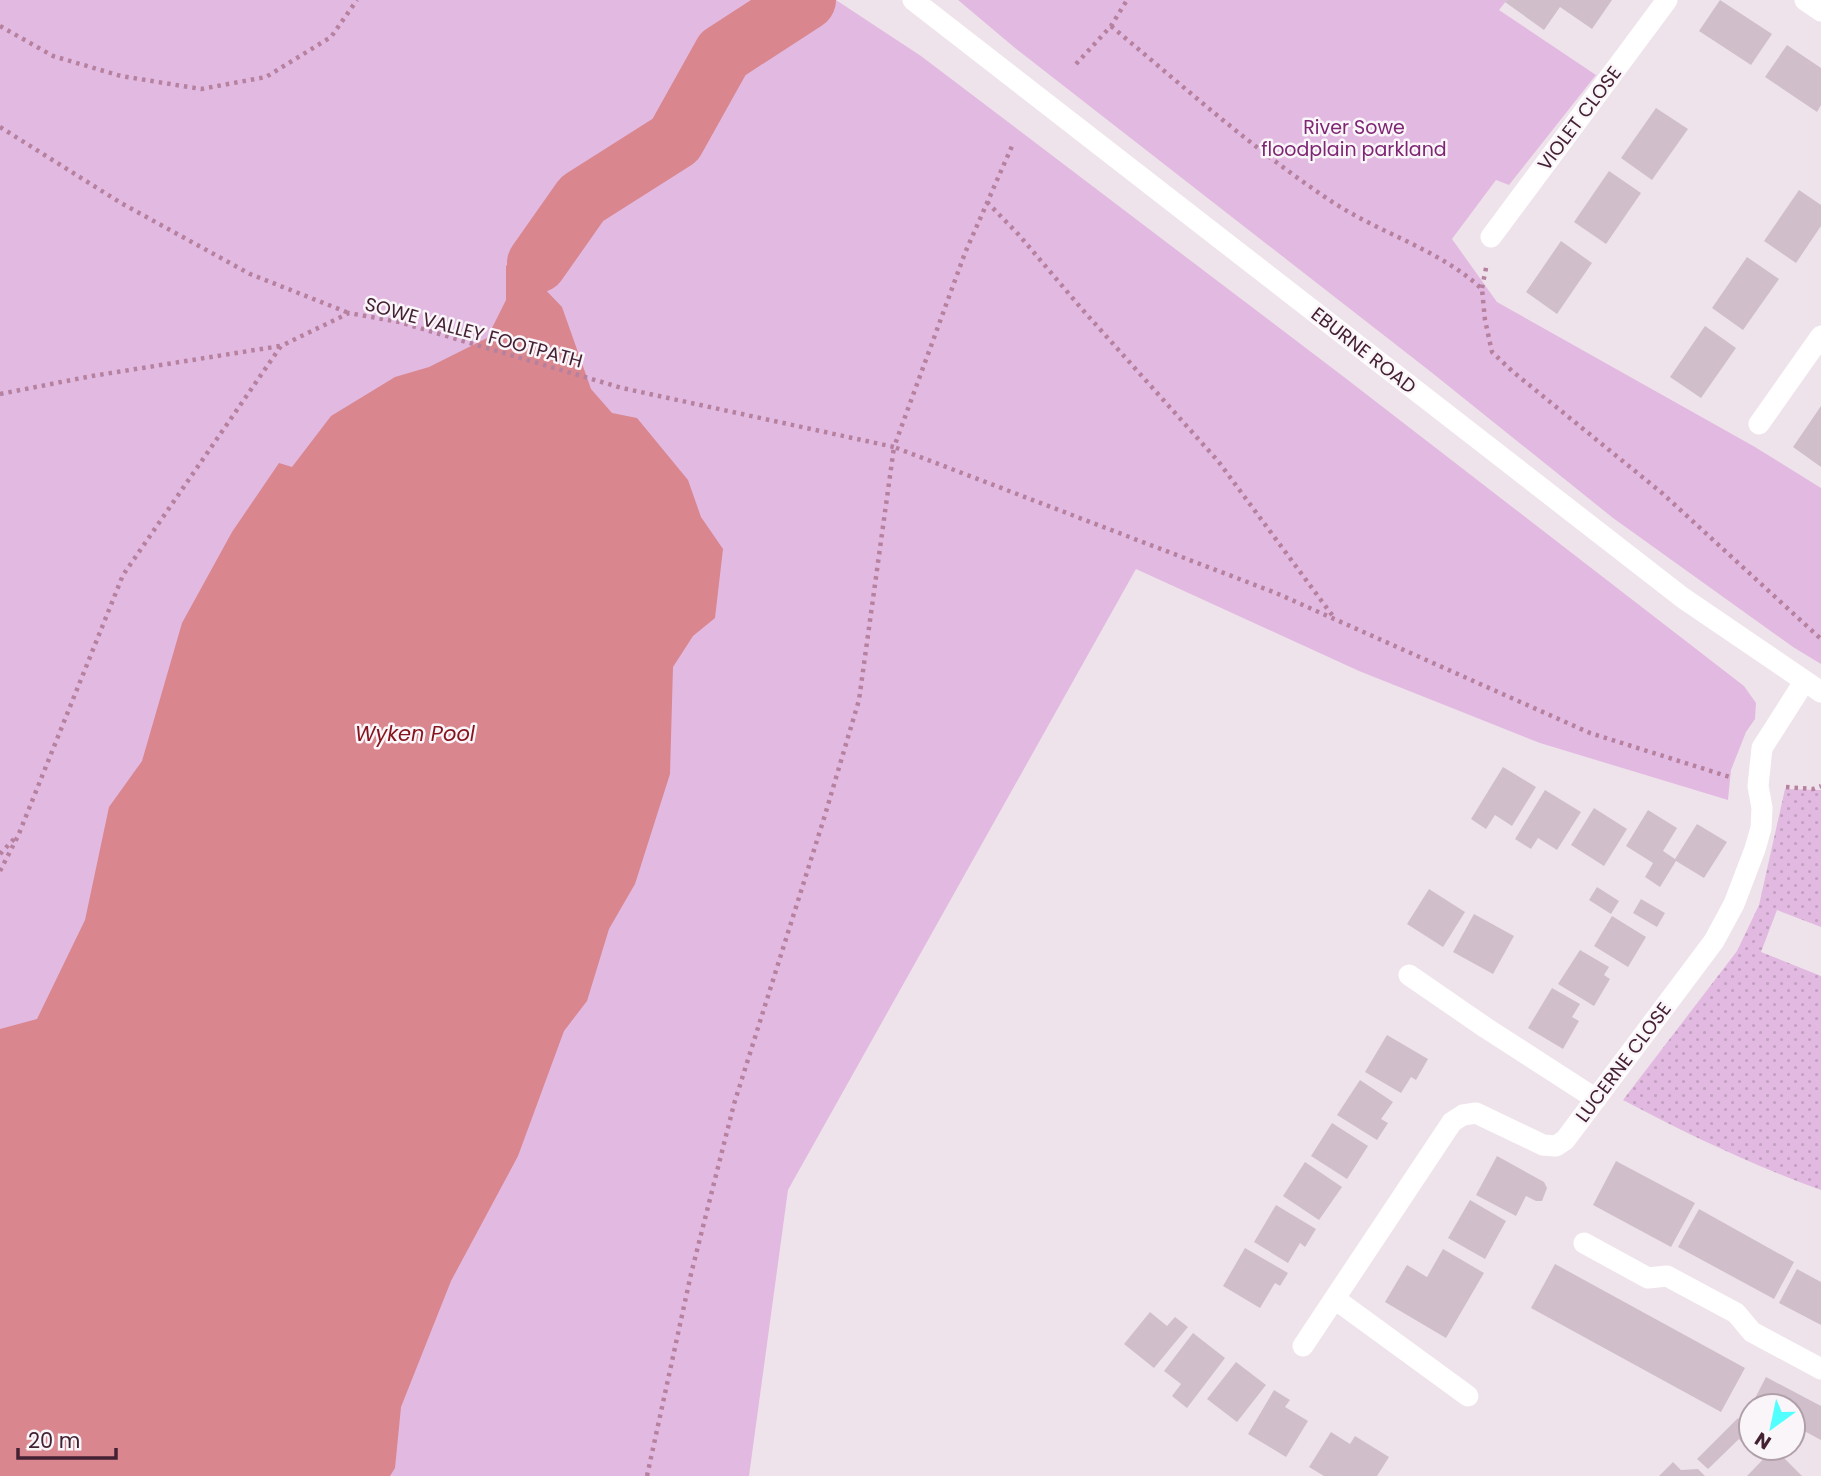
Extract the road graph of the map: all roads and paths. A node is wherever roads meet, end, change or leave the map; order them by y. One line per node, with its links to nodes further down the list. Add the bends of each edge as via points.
1 (357, 0): 7 (path, via 331,37 266,77 201,89 121,76 53,56)
2 (913, 0): 22 (street, EBURNE ROAD, via 1683,598)
3 (1127, 0): 8 (path)
4 (1667, 0): 13 (street, VIOLET CLOSE)
5 (1805, 0): 6 (street)
6 (1821, 11)
7 (0, 26)
8 (1111, 26): 9 (path); 21 (path, via 1276,162 1337,205 1467,275 1482,289 1493,352 1662,493)
9 (1076, 64)
10 (0, 127): 14 (path, via 121,203 250,274)
11 (1012, 146): 12 (path)
12 (987, 202): 19 (path); 20 (path, via 1218,461)
13 (1491, 237)
14 (349, 313): 16 (path, SOWE VALLEY FOOTPATH); 19 (path, SOWE VALLEY FOOTPATH, via 399,322 622,388)
15 (1821, 336): 18 (street)
16 (281, 346): 17 (path); 25 (path, SOWE VALLEY FOOTPATH, via 123,575)
17 (0, 394)
18 (1759, 425)
19 (894, 447): 20 (path, SOWE VALLEY FOOTPATH); 35 (path, via 859,699 734,1104)
20 (1336, 620): 23 (path, SOWE VALLEY FOOTPATH, via 1590,733)
21 (1821, 639)
22 (1812, 687): 23 (street, LUCERNE CLOSE, via 1762,748)
23 (1758, 786): 24 (path, SOWE VALLEY FOOTPATH); 29 (street, LUCERNE CLOSE, via 1761,828 1734,904 1714,941)
24 (1821, 786)
25 (18, 836): 26 (path); 27 (path, SOWE VALLEY FOOTPATH)
26 (0, 853)
27 (0, 871)
28 (1409, 975): 29 (street)
29 (1596, 1099): 31 (street, LUCERNE CLOSE, via 1556,1146 1543,1145 1476,1113 1452,1122)
30 (1584, 1243): 33 (street, via 1648,1278 1667,1276 1736,1312 1752,1332)
31 (1335, 1299): 32 (street, LUCERNE CLOSE); 34 (street)
32 (1303, 1346)
33 (1821, 1369)
34 (1468, 1396)
35 (647, 1476)

